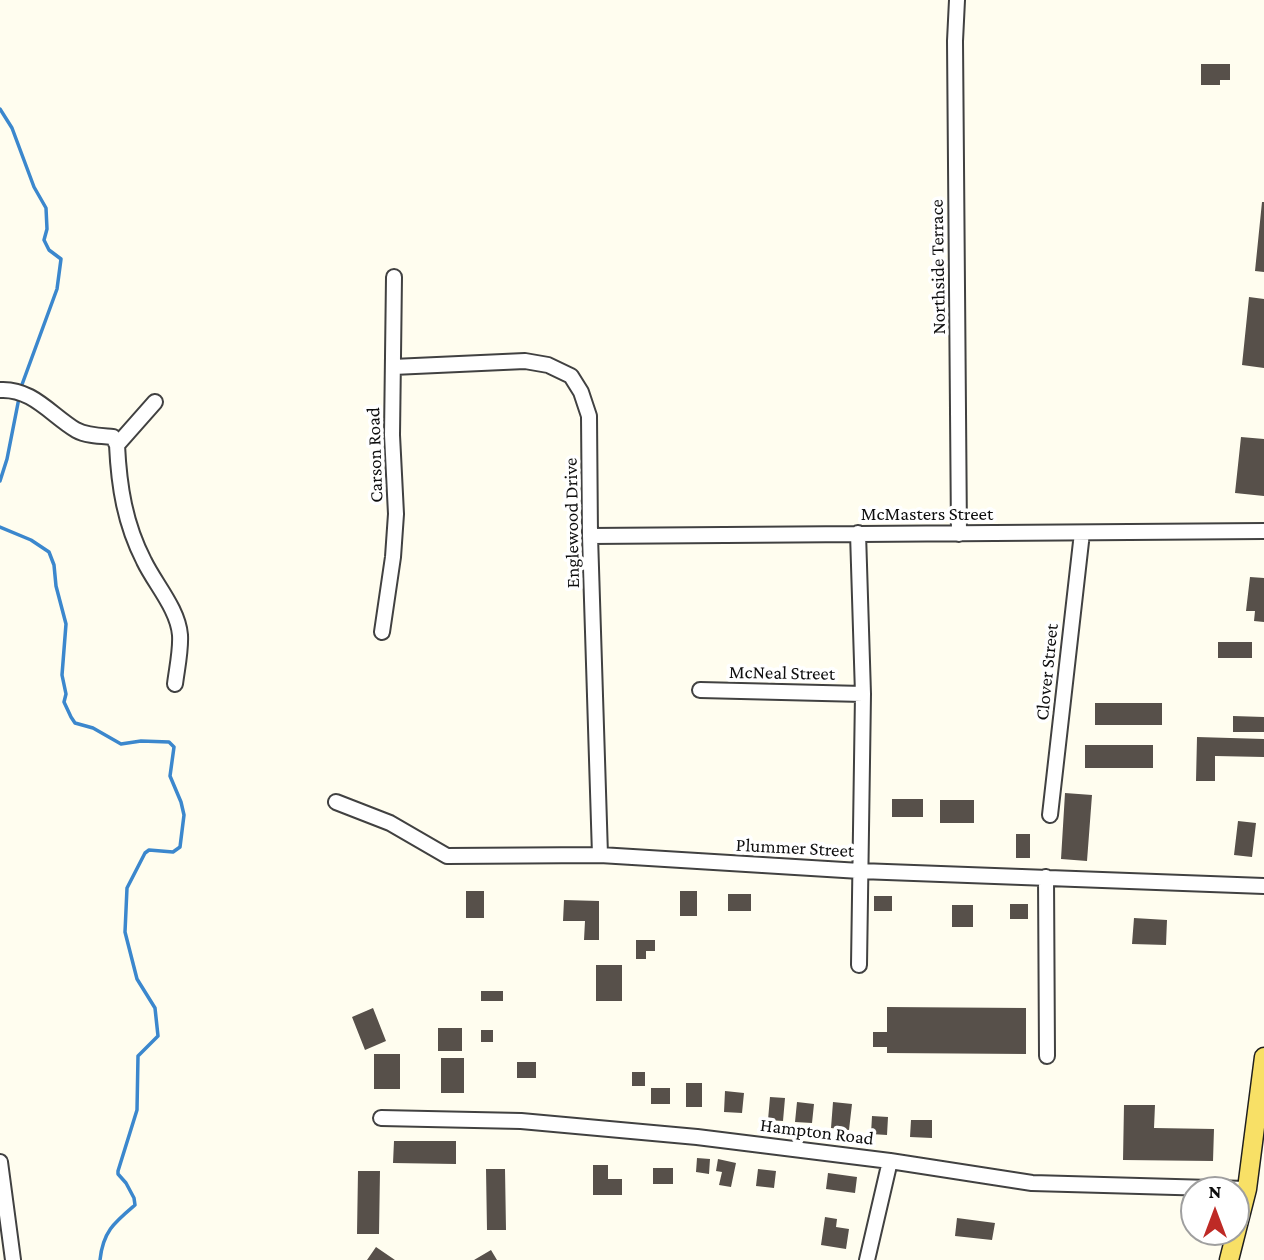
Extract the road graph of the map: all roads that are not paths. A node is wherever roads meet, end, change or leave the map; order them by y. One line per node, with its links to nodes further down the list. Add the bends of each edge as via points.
1 (957, 0): 10 (street, Northside Terrace)
2 (394, 277): 3 (street, Carson Road)
3 (393, 367): 11 (street, Englewood Drive, via 525,361 571,376 589,415); 12 (street, Carson Road, via 396,514)
4 (0, 390): 6 (street, via 29,397 84,434 114,438)
5 (155, 402): 6 (street)
6 (117, 445): 13 (street, via 127,523 180,633)
7 (1264, 531): 9 (street, McMasters Street)
8 (858, 533): 10 (street, McMasters Street); 11 (street, McMasters Street); 15 (street)
9 (1082, 533): 10 (street, McMasters Street); 17 (street, Clover Street)
10 (960, 534)
11 (590, 536): 18 (street, Englewood Drive)
12 (382, 632)
13 (175, 684)
14 (700, 690): 15 (street, McNeal Street)
15 (863, 694): 19 (street)
16 (337, 802): 18 (street, Plummer Street, via 390,823 447,856)
17 (1050, 815)
18 (600, 855): 19 (street, Plummer Street)
19 (860, 871): 20 (street, Plummer Street); 22 (street)
20 (1046, 877): 21 (street, Plummer Street); 23 (street)
21 (1264, 886)
22 (859, 965)
23 (1047, 1056)
24 (1264, 1062): 28 (main road)
25 (381, 1118): 26 (street, Hampton Road, via 521,1121)
26 (890, 1161): 29 (street, Hampton Road, via 1032,1183); 31 (street)
27 (0, 1162): 30 (street)
28 (1249, 1176)
29 (1180, 1187)
30 (13, 1260)
31 (867, 1260)

